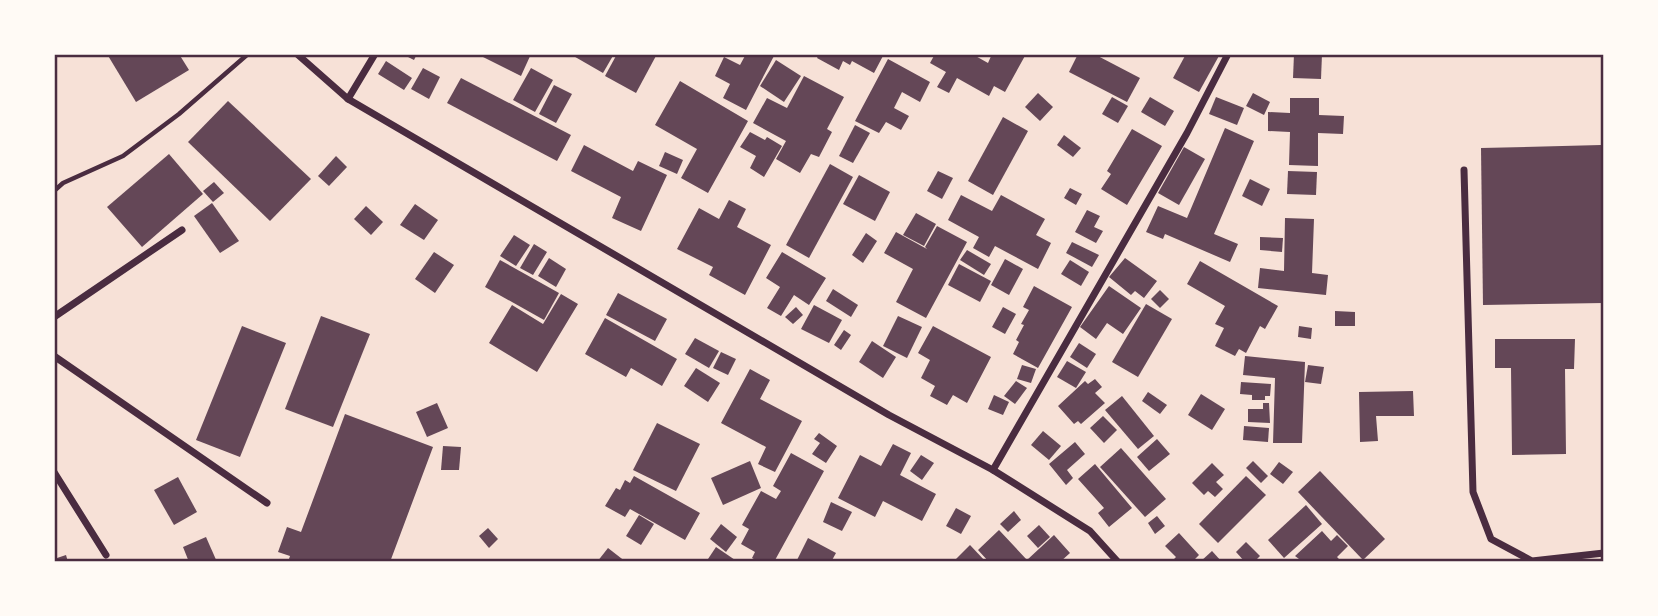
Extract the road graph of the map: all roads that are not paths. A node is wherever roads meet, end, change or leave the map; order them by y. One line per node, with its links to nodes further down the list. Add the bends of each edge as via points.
1 (298, 54): 4 (street)
2 (375, 54): 4 (street)
3 (1228, 54): 9 (street)
4 (348, 99): 9 (street, via 889,415)
5 (1464, 170): 12 (street, via 1473,492 1491,539 1532,561)
6 (182, 230): 7 (street)
7 (54, 317)
8 (54, 356): 11 (street)
9 (993, 470): 14 (street, via 1090,531)
10 (54, 472): 13 (street)
11 (267, 503)
12 (1604, 554)
13 (106, 555)
14 (1118, 562)

